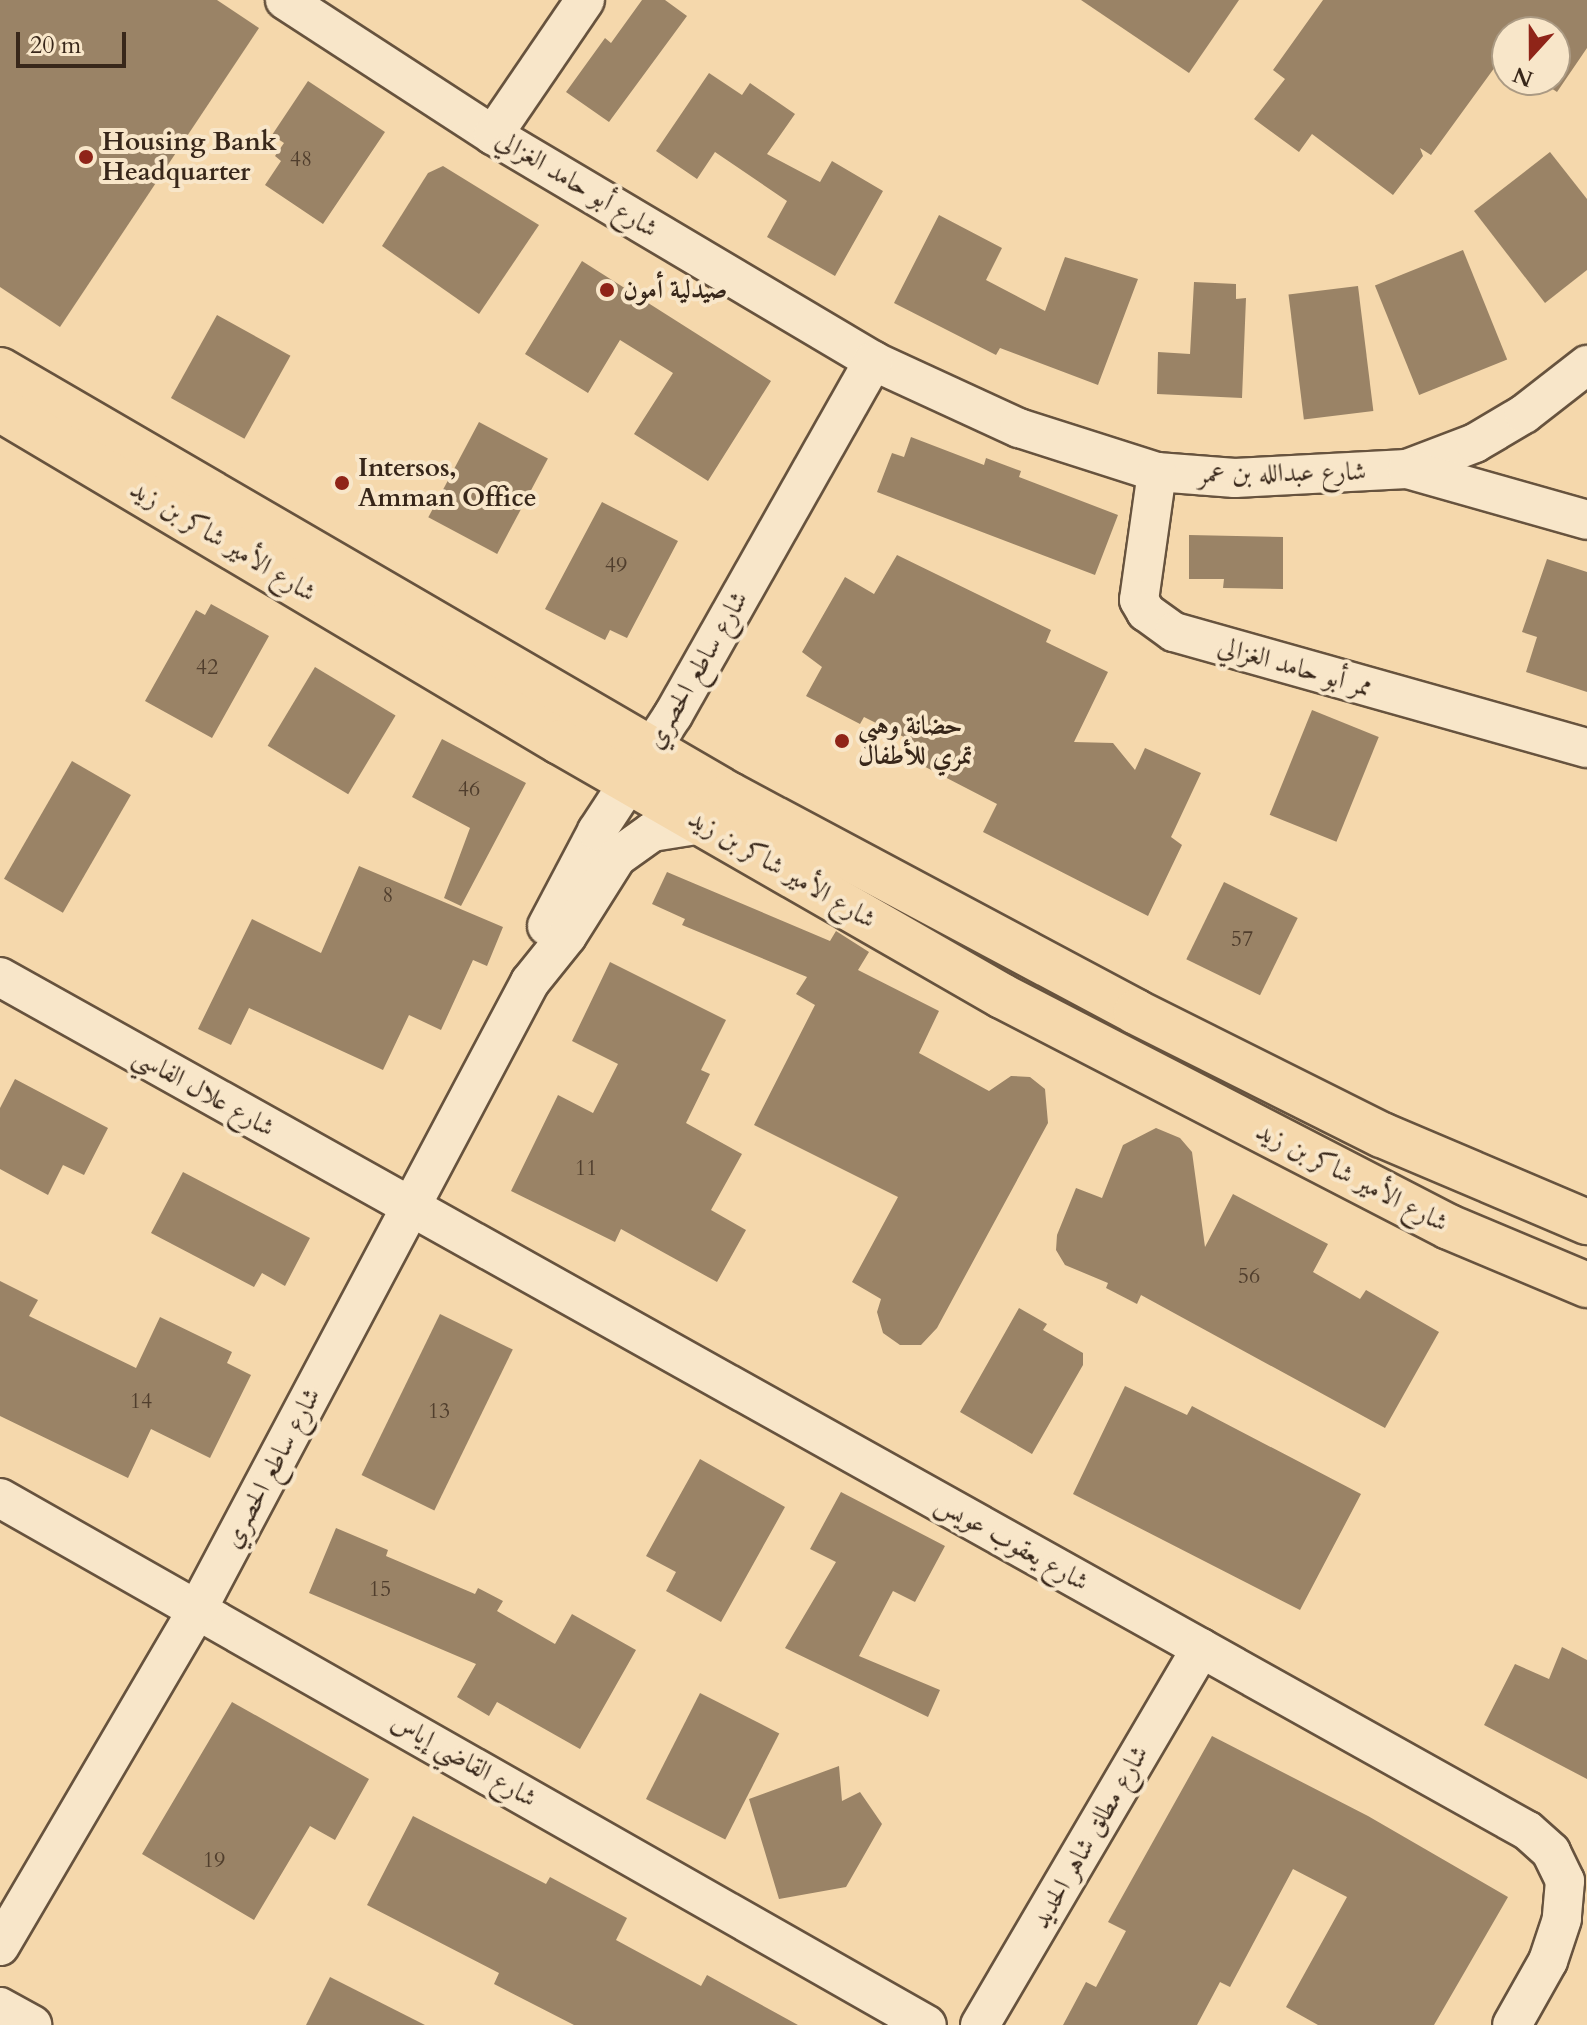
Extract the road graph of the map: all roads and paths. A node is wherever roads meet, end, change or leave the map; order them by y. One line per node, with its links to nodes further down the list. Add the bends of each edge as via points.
1 (285, 0): 3 (street, شارع أبو حامد الغزالي)
2 (585, 0): 3 (street)
3 (493, 135): 4 (street, شارع أبو حامد الغزالي)
4 (873, 361): 9 (street, شارع عبدالله بن عمر, via 1019,428); 12 (street, شارع ساطع الحصري)
5 (1587, 365): 8 (street, شارع عبدالله بن عمر, via 1524,414 1475,443)
6 (0, 370): 12 (main road, شارع الأمير شاكر بن زيد)
7 (0, 409): 12 (main road, شارع الأمير شاكر بن زيد)
8 (1407, 469): 9 (street, شارع عبدالله بن عمر, via 1235,478); 10 (street)
9 (1157, 472): 11 (street, ممر أبو حامد الغزالي, via 1139,600 1146,612 1174,632)
10 (1587, 520)
11 (1587, 748)
12 (642, 766): 13 (main road, شارع الأمير شاكر بن زيد); 15 (street, شارع ساطع الحصري, via 572,875 547,925); 17 (main road, شارع الأمير شاكر بن زيد, via 1382,1135)
13 (702, 824): 15 (street, شارع ساطع الحصري, via 652,832 617,857 567,936); 18 (main road, شارع الأمير شاكر بن زيد, via 1002,996 1256,1129 1449,1227)
14 (0, 977): 16 (street, شارع علال الفاسي)
15 (530, 982): 16 (street, شارع ساطع الحصري)
16 (407, 1206): 20 (street, شارع ساطع الحصري); 21 (street, شارع يعقوب عويس)
17 (1587, 1222)
18 (1587, 1285)
19 (0, 1498): 20 (street, شارع القاضي إياس)
20 (198, 1608): 22 (street, شارع ساطع الحصري); 25 (street, شارع القاضي إياس)
21 (1201, 1648): 26 (street, شارع مطلق شاهر الحديد); 27 (street, شارع يعقوب عويس, via 1528,1831 1551,1852 1565,1881 1562,1919 1548,1961)
22 (0, 1946)
23 (0, 2007): 24 (street)
24 (32, 2025)
25 (927, 2025)
26 (980, 2025)
27 (1512, 2025)

